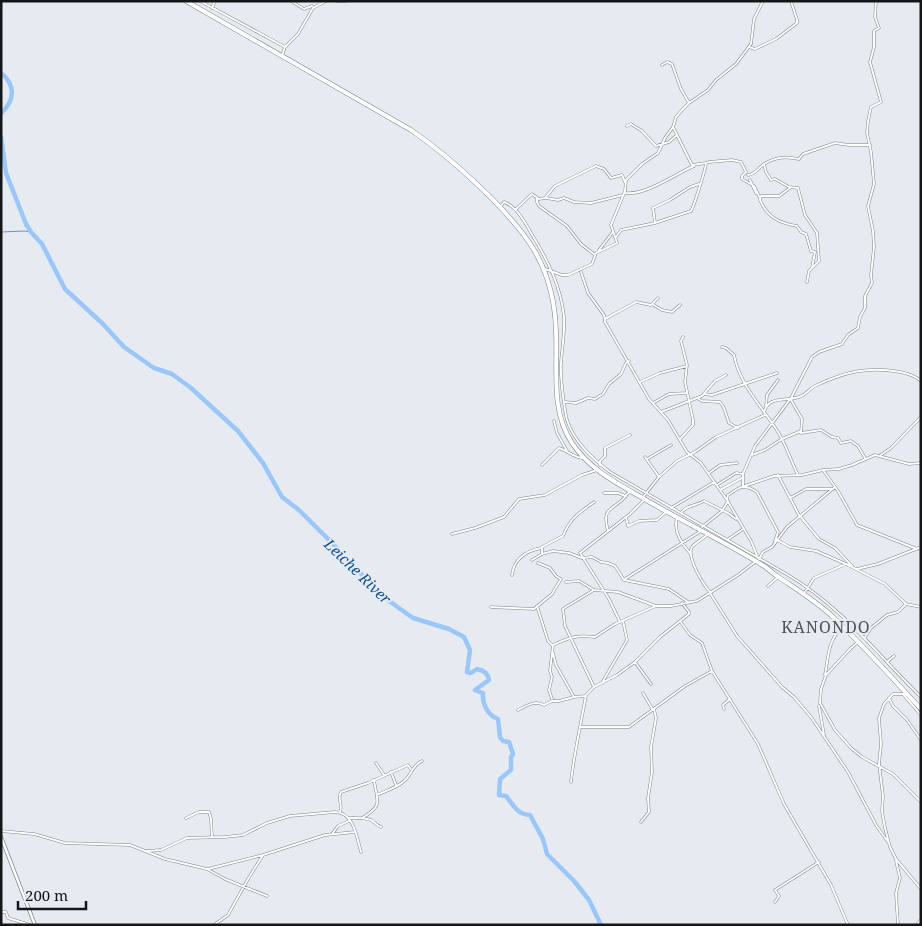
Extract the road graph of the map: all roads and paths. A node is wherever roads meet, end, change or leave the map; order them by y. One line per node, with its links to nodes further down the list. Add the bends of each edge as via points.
1 (186, 1): 16 (highway)
2 (200, 1): 13 (street)
3 (216, 1): 13 (street)
4 (291, 1): 12 (street, via 304,9)
5 (326, 1): 12 (street)
6 (337, 1): 7 (street)
7 (346, 1)
8 (763, 1): 15 (street, via 754,19)
9 (790, 1): 15 (street, via 797,22 767,44 756,49)
10 (876, 1): 23 (street, via 875,16 879,28 874,31 870,61 881,102 869,111 867,131)
11 (310, 2): 12 (street)
12 (312, 7): 14 (street, via 302,28)
13 (212, 8): 14 (street)
14 (285, 47): 16 (street)
15 (749, 47): 18 (street, via 733,67)
16 (282, 56): 37 (highway, via 417,134 458,166)
17 (662, 65): 18 (street, via 672,64)
18 (689, 103): 20 (street, via 676,117)
19 (627, 126): 22 (street, via 633,125 642,131 654,146)
20 (673, 127): 21 (street); 22 (street)
21 (677, 135): 22 (street); 26 (street)
22 (661, 145): 29 (street, via 657,154 638,167)
23 (870, 145): 25 (street, via 836,143 803,154 798,159 786,156); 66 (street, via 874,184 868,206 874,247 872,283 865,296 865,308 858,328 842,344 814,356)
24 (706, 163): 26 (street); 27 (street, via 737,160); 30 (street)
25 (764, 164): 28 (street); 32 (street, via 771,180 774,178)
26 (694, 166): 33 (street, via 651,188)
27 (746, 172): 28 (street); 31 (street, via 742,179)
28 (748, 176): 31 (street)
29 (625, 182): 33 (street); 36 (street, via 622,175 611,178 596,166 555,186)
30 (699, 184): 39 (street, via 691,211); 39 (street, via 652,208)
31 (753, 184): 34 (street)
32 (790, 188): 34 (street, via 779,196); 44 (street, via 799,190 805,215 817,233 820,261)
33 (623, 194): 36 (street, via 591,204); 40 (street, via 612,222)
34 (760, 197): 44 (street, via 762,206 773,219 797,226 806,234 811,251 815,252)
35 (538, 198): 36 (street); 38 (street, via 532,194); 43 (street, via 541,207 567,226)
36 (546, 198)
37 (500, 207): 38 (street, via 506,202); 45 (highway, via 531,243)
38 (515, 210): 46 (street)
39 (655, 223): 41 (street, via 621,230)
40 (613, 232): 41 (street); 42 (street)
41 (616, 237): 42 (street, via 616,244)
42 (598, 251): 43 (street)
43 (594, 255): 47 (street, via 593,262)
44 (812, 268): 48 (street)
45 (544, 269): 46 (street); 86 (highway, via 555,310 559,411 568,436)
46 (553, 271): 47 (street, via 565,275); 68 (street, via 564,318 561,363)
47 (579, 272): 52 (street)
48 (806, 282)
49 (658, 298): 50 (street)
50 (652, 304): 51 (street, via 672,312); 52 (street, via 636,302)
51 (680, 305)
52 (605, 318): 55 (street)
53 (683, 337): 56 (street, via 681,341)
54 (722, 347): 62 (street, via 734,355)
55 (629, 361): 61 (street); 68 (street, via 622,374 609,384 603,394 595,399)
56 (687, 366): 61 (street); 63 (street)
57 (777, 373): 62 (street)
58 (726, 375): 64 (street, via 715,381)
59 (778, 380): 70 (street, via 767,395)
60 (921, 381): 66 (street, via 912,375 879,369 854,371)
61 (640, 382): 69 (street)
62 (745, 384): 64 (street, via 712,395); 72 (street)
63 (687, 392): 67 (street); 69 (street, via 671,393)
64 (704, 394): 65 (street)
65 (697, 398): 67 (street); 76 (street, via 720,402 729,423)
66 (790, 400): 70 (street, via 778,400); 75 (street); 77 (street, via 802,418)
67 (690, 401): 71 (street); 79 (street, via 693,424)
68 (565, 402): 90 (street, via 575,438)
69 (653, 404): 71 (street)
70 (766, 407): 72 (street)
71 (661, 412): 79 (street)
72 (764, 413): 75 (street); 76 (street)
73 (921, 417): 85 (street)
74 (554, 421): 82 (street)
75 (771, 424): 80 (street); 84 (street)
76 (738, 428): 83 (street, via 716,437)
77 (801, 431): 80 (street); 87 (street, via 822,431 838,438 841,443 853,442)
78 (630, 435): 90 (street, via 605,448 606,455)
79 (680, 439): 83 (street)
80 (782, 439): 84 (street); 96 (street)
81 (671, 444): 98 (street, via 646,458)
82 (567, 450): 86 (street, via 578,458); 91 (street, via 557,448)
83 (690, 454): 94 (street); 98 (street)
84 (751, 455): 95 (street)
85 (881, 455): 87 (street); 89 (street, via 909,464)
86 (584, 458): 92 (highway)
87 (865, 459): 93 (street, via 847,467)
88 (737, 463): 94 (street, via 720,465)
89 (921, 463)
90 (600, 464): 105 (street)
91 (542, 465)
92 (597, 470): 104 (highway); 124 (street, via 545,495 519,499 504,517)
93 (823, 470): 96 (street); 102 (street)
94 (709, 473): 100 (street)
95 (743, 474): 99 (street); 100 (street, via 736,473)
96 (798, 475): 97 (street)
97 (778, 476): 101 (street); 109 (street)
98 (659, 477): 105 (street)
99 (743, 478): 101 (street); 103 (street)
100 (716, 483): 103 (street); 112 (street)
101 (743, 487): 110 (street, via 730,493); 127 (street, via 758,494 778,532)
102 (834, 488): 109 (street, via 806,489); 117 (street); 131 (street, via 857,525)
103 (720, 490): 110 (street)
104 (631, 491): 107 (street); 108 (highway)
105 (646, 492): 108 (street); 112 (street)
106 (604, 493): 107 (street)
107 (626, 496): 122 (street, via 608,510)
108 (644, 498): 114 (highway); 116 (street)
109 (789, 498): 117 (street)
110 (728, 500): 113 (street); 119 (street)
111 (594, 502): 129 (street, via 577,513 562,537)
112 (672, 508): 115 (street)
113 (723, 510): 115 (street, via 704,501); 119 (street); 120 (street)
114 (667, 511): 116 (street, via 657,520 628,526); 118 (highway)
115 (681, 513): 120 (street)
116 (626, 516): 122 (street)
117 (800, 517): 127 (street); 139 (street, via 819,539 835,548)
118 (677, 518): 123 (highway); 128 (street, via 675,526)
119 (738, 521): 121 (street)
120 (702, 526): 123 (street); 126 (street)
121 (743, 529): 126 (street); 135 (street)
122 (608, 531): 134 (street, via 581,551)
123 (701, 531): 125 (highway); 128 (street)
124 (452, 534)
125 (707, 535): 133 (street, via 693,546); 135 (highway)
126 (727, 540): 135 (street)
127 (776, 540): 135 (street); 138 (street, via 790,547 816,551)
128 (681, 542): 133 (street); 143 (street)
129 (541, 548): 132 (street); 141 (street, via 521,556 514,564)
130 (921, 548): 131 (street)
131 (917, 549): 140 (street)
132 (542, 554): 134 (street, via 553,551); 136 (street)
133 (691, 554): 149 (street, via 699,576)
134 (582, 558): 143 (street, via 592,557 608,562 615,566); 148 (street)
135 (758, 559): 142 (highway); 146 (street); 149 (street, via 750,568)
136 (532, 560)
137 (538, 563): 154 (street, via 550,568 561,579 552,594)
138 (846, 564): 139 (street); 146 (street, via 817,576)
139 (852, 567): 140 (street)
140 (857, 569): 153 (street, via 889,587)
141 (512, 574)
142 (778, 577): 145 (street); 150 (highway)
143 (624, 580): 151 (street, via 669,588)
144 (566, 582): 147 (street, via 579,581)
145 (768, 586)
146 (808, 588): 150 (street); 162 (street)
147 (594, 590): 148 (street); 164 (street, via 564,610 565,626)
148 (603, 591): 155 (street, via 618,592); 160 (street)
149 (711, 593): 151 (street, via 701,600); 194 (street, via 738,636)
150 (803, 594): 161 (highway)
151 (689, 602): 152 (street)
152 (682, 603): 155 (street); 159 (street, via 690,613)
153 (906, 604): 157 (street); 165 (street, via 898,612 885,616)
154 (537, 606): 156 (street, via 534,609); 167 (street, via 548,641)
155 (656, 606): 160 (street)
156 (491, 607)
157 (919, 607): 158 (street)
158 (921, 611)
159 (680, 621): 171 (street); 172 (street, via 689,634 702,643)
160 (622, 622): 164 (street, via 595,637 579,635); 174 (street, via 627,640)
161 (844, 627): 163 (highway); 173 (street, via 834,637)
162 (856, 628): 163 (street); 165 (street)
163 (850, 633): 166 (highway)
164 (572, 638): 167 (street); 176 (street)
165 (865, 638): 170 (street)
166 (858, 642): 173 (street); 178 (highway)
167 (553, 646): 168 (street)
168 (552, 650): 181 (street, via 556,665); 184 (street, via 549,690)
169 (894, 656): 170 (street)
170 (887, 661): 180 (street)
171 (635, 662): 174 (street); 175 (street)
172 (712, 670): 183 (street); 191 (street, via 684,686)
173 (825, 678): 185 (street)
174 (602, 683): 176 (street)
175 (651, 684)
176 (594, 687): 179 (street)
177 (643, 693): 191 (street)
178 (904, 694): 182 (street, via 893,694); 189 (highway); 192 (street)
179 (586, 695): 181 (street); 193 (street)
180 (920, 696)
181 (574, 697): 184 (street)
182 (889, 698): 186 (street); 187 (street)
183 (730, 699): 188 (street, via 723,705); 223 (street, via 758,744 784,804)
184 (552, 700): 190 (street, via 544,704 529,704)
185 (820, 703): 194 (street); 198 (street, via 843,739)
186 (884, 704): 187 (street); 198 (street, via 879,718)
187 (893, 706): 195 (street, via 908,720)
188 (724, 709)
189 (921, 709)
190 (518, 710)
191 (654, 710): 193 (street, via 629,727); 211 (street, via 648,812)
192 (921, 715)
193 (580, 727): 203 (street)
194 (824, 735): 218 (street)
195 (921, 740)
196 (422, 761): 199 (street)
197 (376, 763): 201 (street)
198 (880, 768): 206 (street, via 896,776); 218 (street, via 882,811)
199 (412, 771): 200 (street, via 408,765); 204 (street, via 405,781)
200 (390, 772): 201 (street); 204 (street)
201 (384, 775): 202 (street)
202 (374, 780): 205 (street); 207 (street, via 341,792)
203 (571, 782)
204 (396, 785): 205 (street)
205 (377, 795): 209 (street, via 376,809)
206 (920, 801)
207 (340, 812): 210 (street); 216 (street, via 290,816 243,835)
208 (186, 818): 216 (street, via 199,812 209,812)
209 (362, 818): 210 (street); 212 (street)
210 (349, 819): 214 (street); 215 (street)
211 (641, 822)
212 (381, 827)
213 (1, 831): 219 (street, via 34,834 64,843 124,844)
214 (355, 832): 215 (street); 220 (street)
215 (332, 834): 221 (street)
216 (212, 836): 219 (street, via 187,838 161,850)
217 (1, 837): 232 (street)
218 (888, 842): 222 (street)
219 (146, 851): 224 (street)
220 (361, 852)
221 (263, 854): 224 (street); 225 (street)
222 (896, 859): 226 (street); 235 (street, via 900,878 896,890)
223 (819, 862): 228 (street, via 775,890 779,896); 234 (street)
224 (207, 869): 225 (street)
225 (243, 887): 227 (street); 233 (street, via 228,915)
226 (921, 888)
227 (267, 896)
228 (775, 902)
229 (1, 912): 231 (street, via 6,912 8,918)
230 (921, 920): 236 (street)
231 (30, 925)
232 (35, 925)
233 (214, 925)
234 (848, 925)
235 (898, 925)
236 (916, 925)

